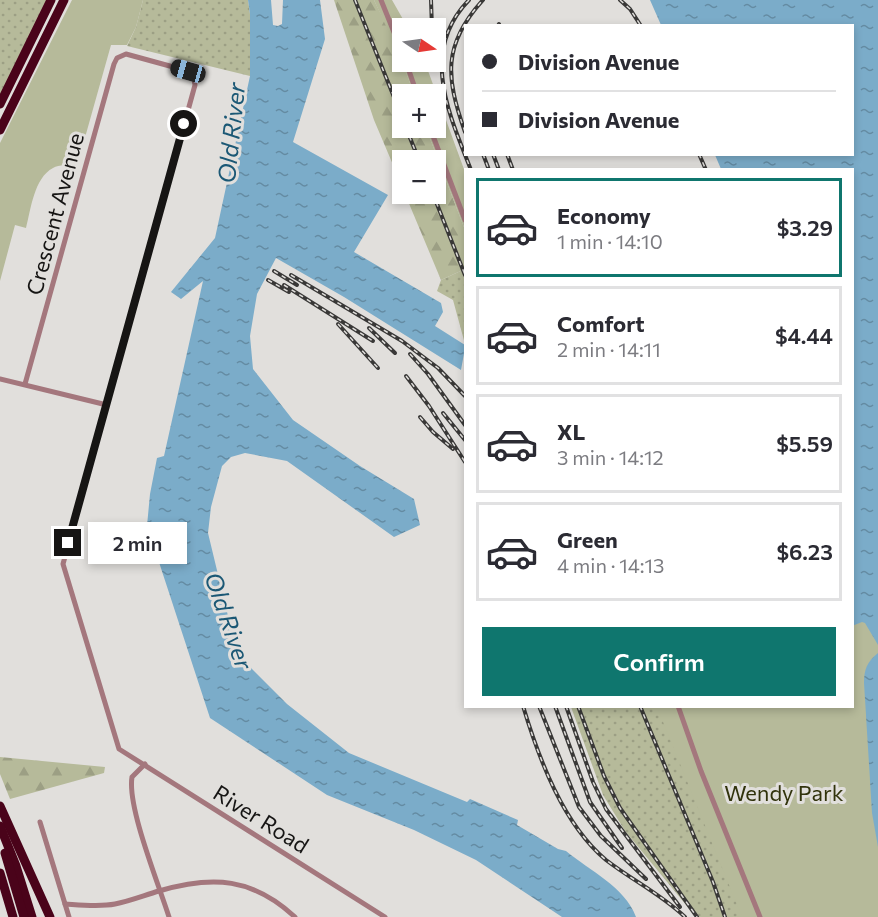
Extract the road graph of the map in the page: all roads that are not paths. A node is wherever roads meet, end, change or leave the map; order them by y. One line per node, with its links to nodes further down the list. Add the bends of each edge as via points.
1 (51, 0): 5 (highway)
2 (64, 0): 6 (highway)
3 (381, 0): 4 (street)
4 (392, 27)
5 (0, 104)
6 (0, 130)
7 (434, 138): 8 (street)
8 (464, 217)
9 (0, 379): 10 (street)
10 (25, 384): 11 (street); 11 (street, Crescent Avenue, via 114,64 122,55 132,56 188,71 195,85)
11 (107, 405): 13 (street, River Road, via 63,564 119,749)
12 (679, 708): 29 (street)
13 (145, 764): 19 (street, via 132,777 132,794); 28 (street, River Road)
14 (0, 806): 24 (highway)
15 (40, 822): 20 (street)
16 (0, 826): 23 (highway)
17 (0, 839): 22 (highway)
18 (0, 873): 21 (highway)
19 (161, 890): 20 (street, via 112,904); 26 (street); 27 (street, via 193,882 228,882 253,888)
20 (65, 904): 25 (street)
21 (13, 917)
22 (24, 917)
23 (32, 917)
24 (50, 917)
25 (69, 917)
26 (169, 917)
27 (295, 917)
28 (385, 917)
29 (760, 917)

